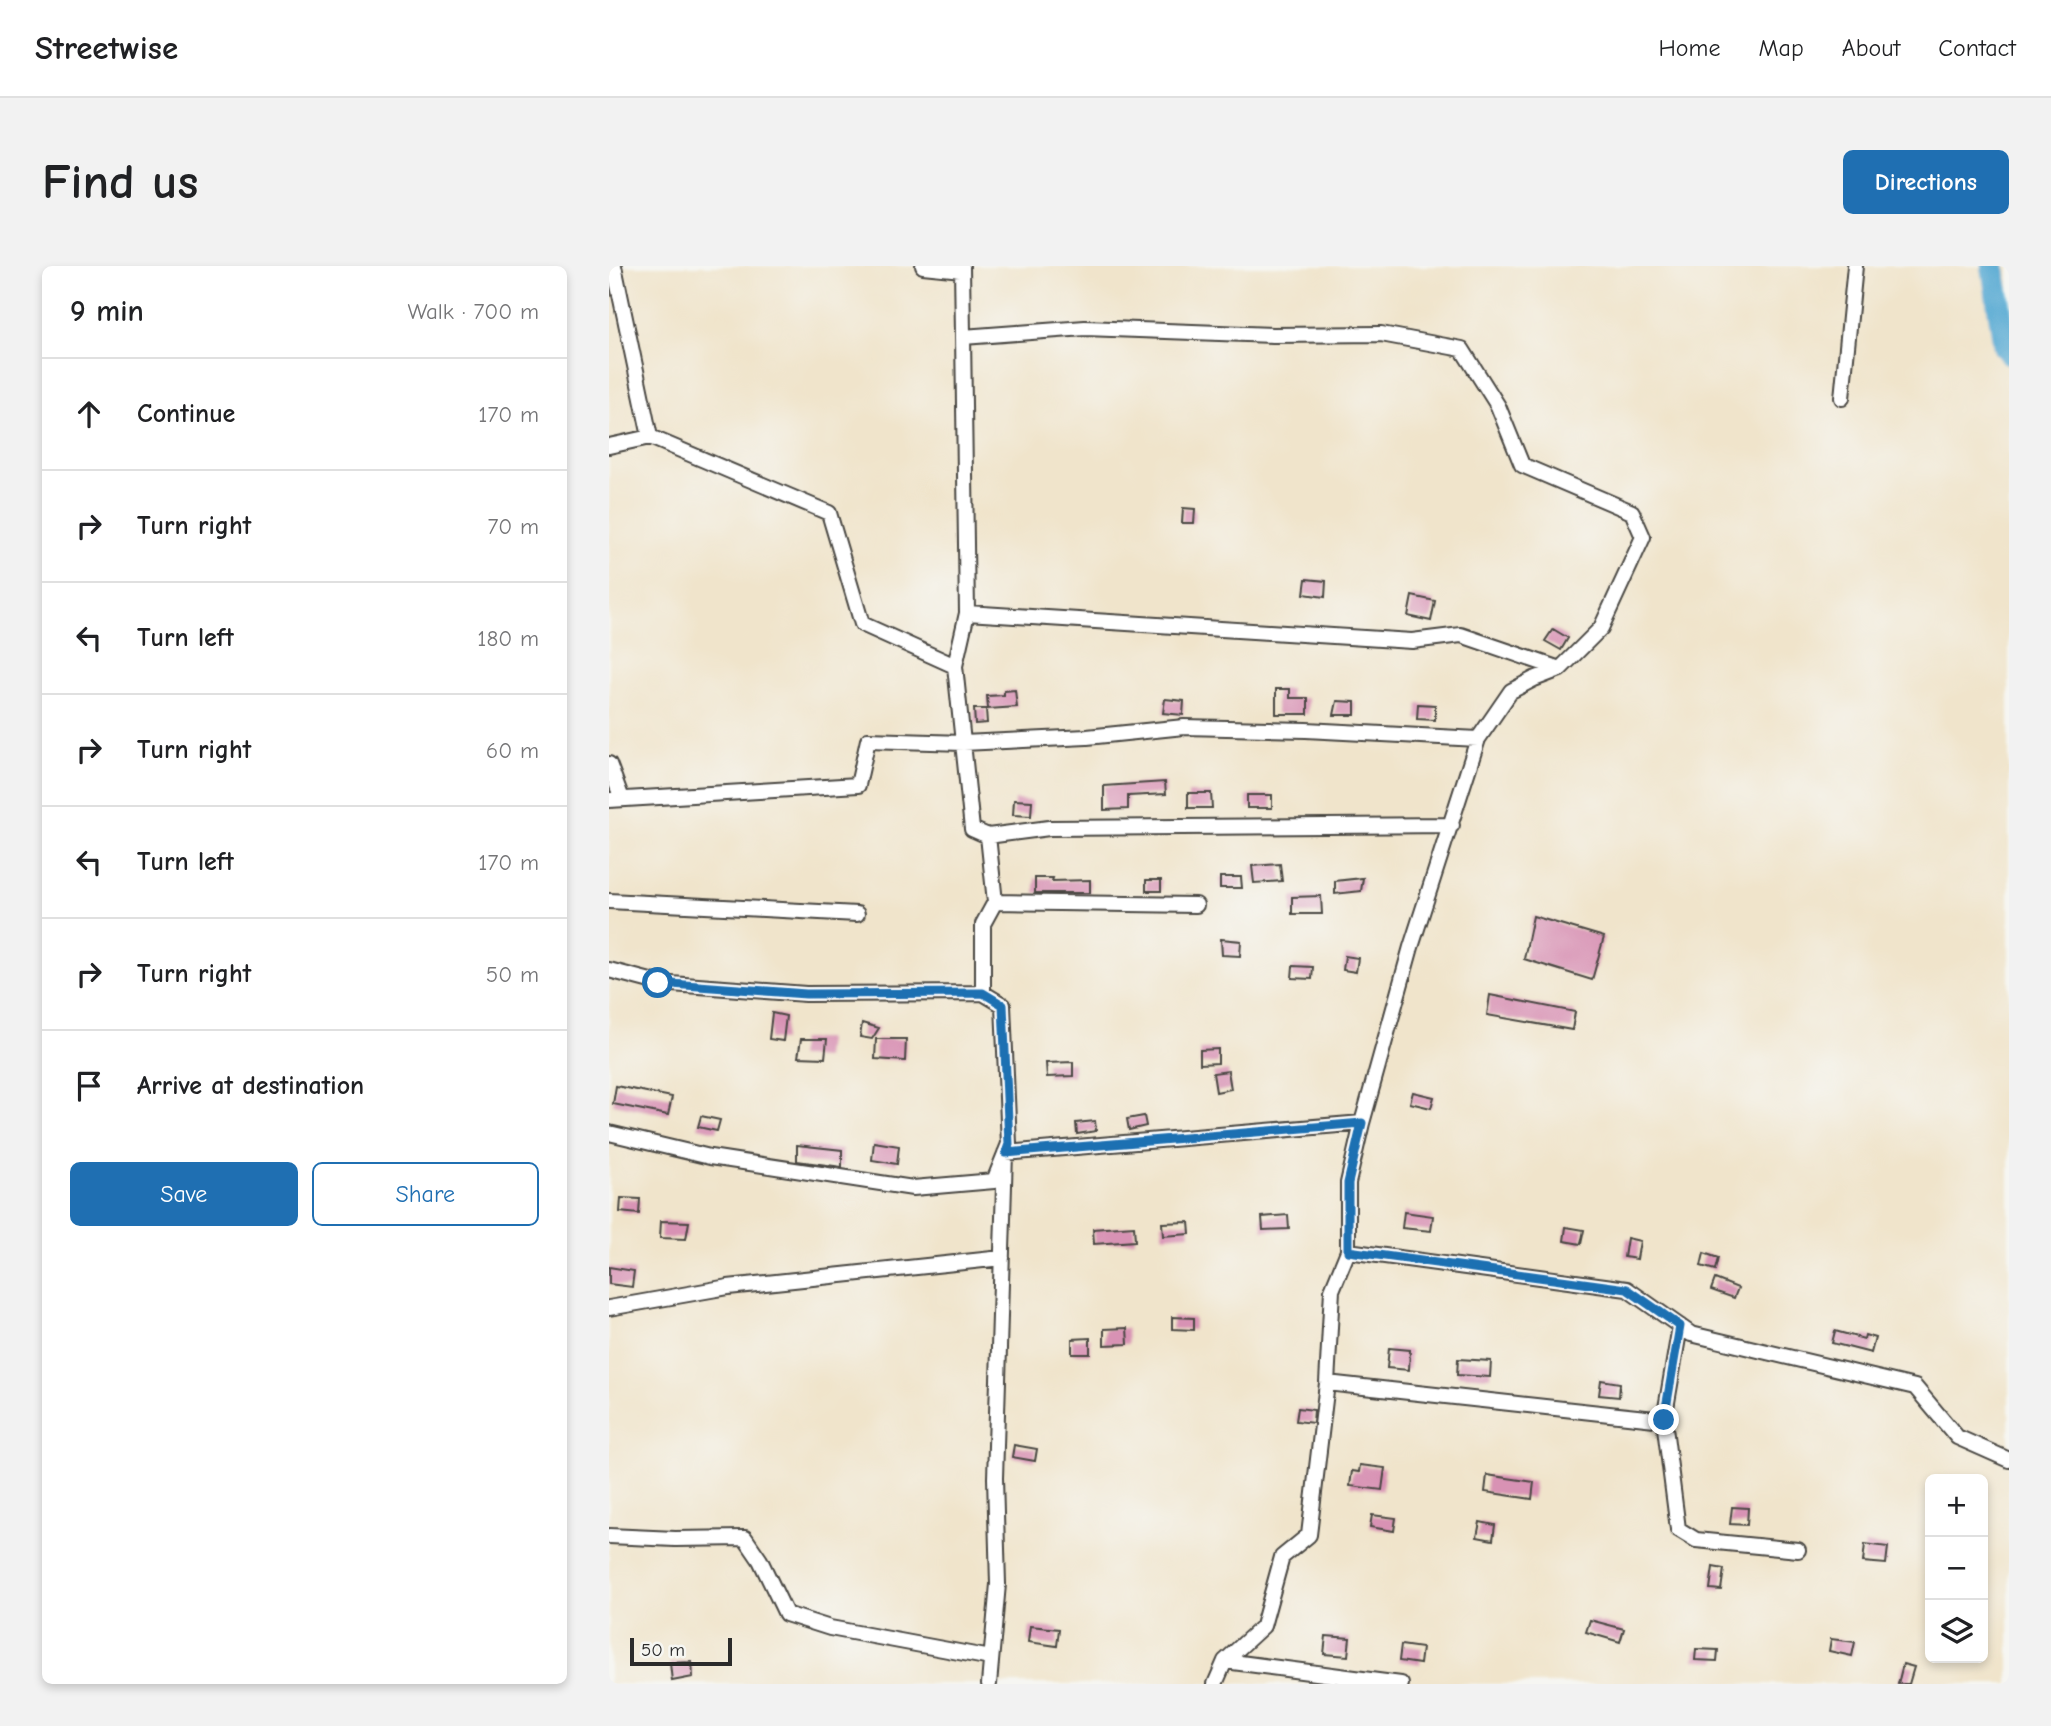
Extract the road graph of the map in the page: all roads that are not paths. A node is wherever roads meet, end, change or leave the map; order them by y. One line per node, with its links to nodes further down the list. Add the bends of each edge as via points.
1 (614, 266): 6 (street)
2 (923, 266): 4 (street)
3 (1855, 266): 8 (street)
4 (962, 268): 7 (street)
5 (609, 315): 6 (street)
6 (625, 318): 9 (street)
7 (963, 337): 11 (street); 13 (street, via 1085,328 1381,334 1462,349 1498,406 1522,465 1632,512 1643,537 1601,628)
8 (1842, 398)
9 (650, 437): 10 (street); 12 (street, via 829,513 862,624)
10 (609, 446)
11 (967, 613): 12 (street); 13 (street, via 1412,641 1461,635)
12 (955, 666): 15 (street)
13 (1560, 669): 14 (street, via 1511,691)
14 (1478, 739): 15 (street, via 1184,727); 18 (street)
15 (963, 743): 17 (street, via 868,740 858,785); 19 (street, via 972,830)
16 (609, 764): 17 (street)
17 (616, 800)
18 (1452, 825): 19 (street, via 1049,828); 26 (street, via 1411,947)
19 (988, 836): 21 (street)
20 (609, 901): 23 (street)
21 (995, 902): 22 (street); 25 (street, via 983,923)
22 (1196, 905)
23 (856, 914)
24 (609, 970): 25 (street, via 658,983 806,994)
25 (983, 993): 28 (street, via 1003,1005)
26 (1362, 1123): 28 (street); 29 (street, via 1348,1183)
27 (609, 1133): 28 (street, via 710,1157 913,1188 994,1181)
28 (1006, 1153): 30 (street)
29 (1348, 1251): 32 (street, via 1627,1289); 33 (street, via 1332,1290)
30 (1002, 1258): 31 (street, via 728,1287); 38 (street, via 995,1478 998,1584)
31 (609, 1308)
32 (1680, 1326): 34 (street); 35 (street, via 1691,1334 1915,1387 1957,1437)
33 (1327, 1383): 34 (street); 39 (street, via 1309,1535 1282,1557 1263,1626)
34 (1664, 1420): 37 (street, via 1678,1529 1696,1540)
35 (2009, 1460)
36 (609, 1535): 38 (street, via 745,1538 786,1614 830,1629)
37 (1798, 1550)
38 (991, 1658): 40 (street)
39 (1225, 1661): 41 (street); 42 (street)
40 (989, 1684)
41 (1216, 1684)
42 (1401, 1684)

